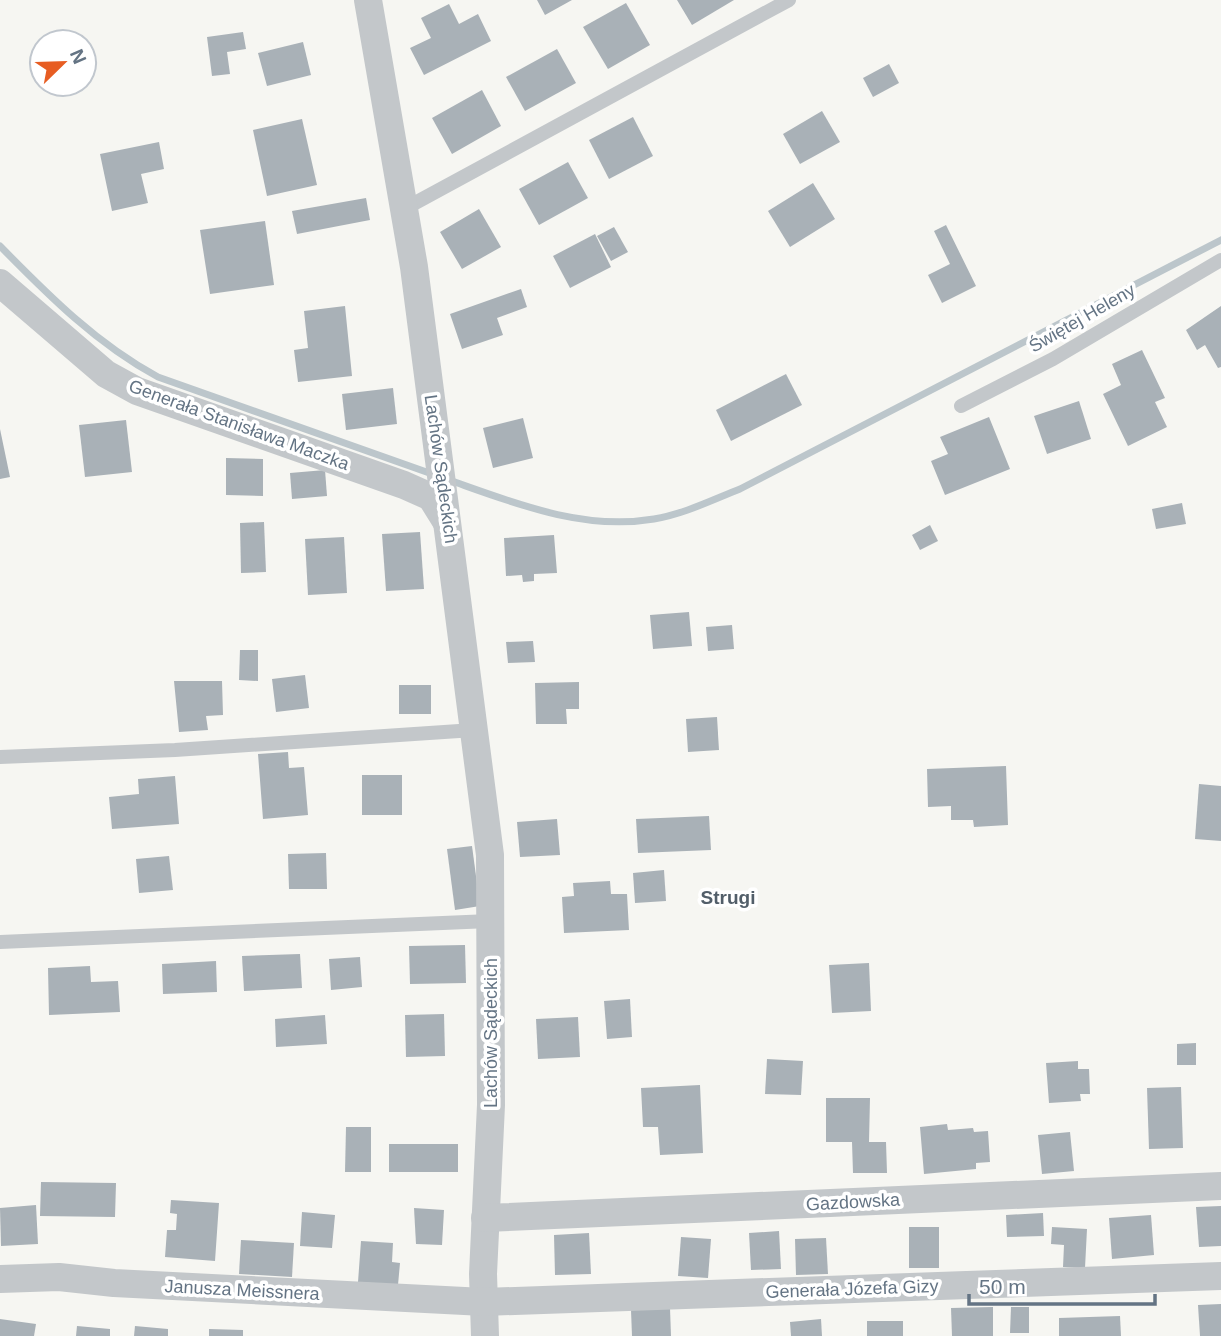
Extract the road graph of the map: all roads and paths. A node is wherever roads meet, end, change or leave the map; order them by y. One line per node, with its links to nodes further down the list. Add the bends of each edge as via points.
1 (368, 0): 3 (street, Lachów Sądeckich)
2 (789, 0): 3 (lane)
3 (404, 209): 7 (street, Lachów Sądeckich)
4 (1221, 260): 6 (lane, Świętej Heleny, via 1053,359)
5 (0, 283): 7 (street, Generała Stanisława Maczka, via 106,374 137,391 431,496)
6 (961, 406)
7 (447, 513): 8 (street, Lachów Sądeckich)
8 (474, 730): 9 (lane); 10 (street, Lachów Sądeckich, via 490,855)
9 (0, 757)
10 (490, 921): 11 (lane); 13 (street, Lachów Sądeckich, via 491,1105)
11 (0, 942)
12 (1221, 1186): 13 (street, Gazdowska)
13 (485, 1219): 16 (street, Lachów Sądeckich)
14 (1221, 1276): 16 (street, Generała Józefa Gizy)
15 (0, 1279): 16 (street, Janusza Meissnera, via 60,1277)
16 (484, 1302): 17 (street, Lachów Sądeckich)
17 (485, 1336)

